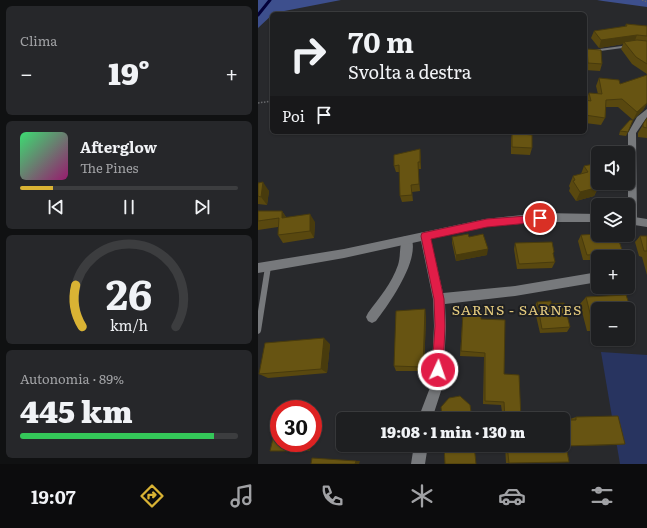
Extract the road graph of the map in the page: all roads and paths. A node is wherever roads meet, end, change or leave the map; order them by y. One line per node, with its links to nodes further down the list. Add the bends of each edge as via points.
1 (642, 0): 2 (path)
2 (647, 2)
3 (634, 46): 4 (lane)
4 (587, 52)
5 (270, 101): 6 (path)
6 (258, 103)
7 (647, 112): 8 (street, via 632,133)
8 (631, 198)
9 (591, 218): 12 (street, via 525,219 487,223)
10 (635, 221): 11 (street)
11 (647, 223)
12 (425, 236): 13 (street); 16 (street)
13 (407, 240): 14 (street); 17 (street, via 405,265 397,282)
14 (263, 267): 18 (lane)
15 (591, 278): 16 (street, via 515,291)
16 (439, 299): 19 (street, via 437,385)
17 (372, 317)
18 (258, 331)
19 (427, 412)
20 (420, 452): 21 (street)
21 (418, 464)

